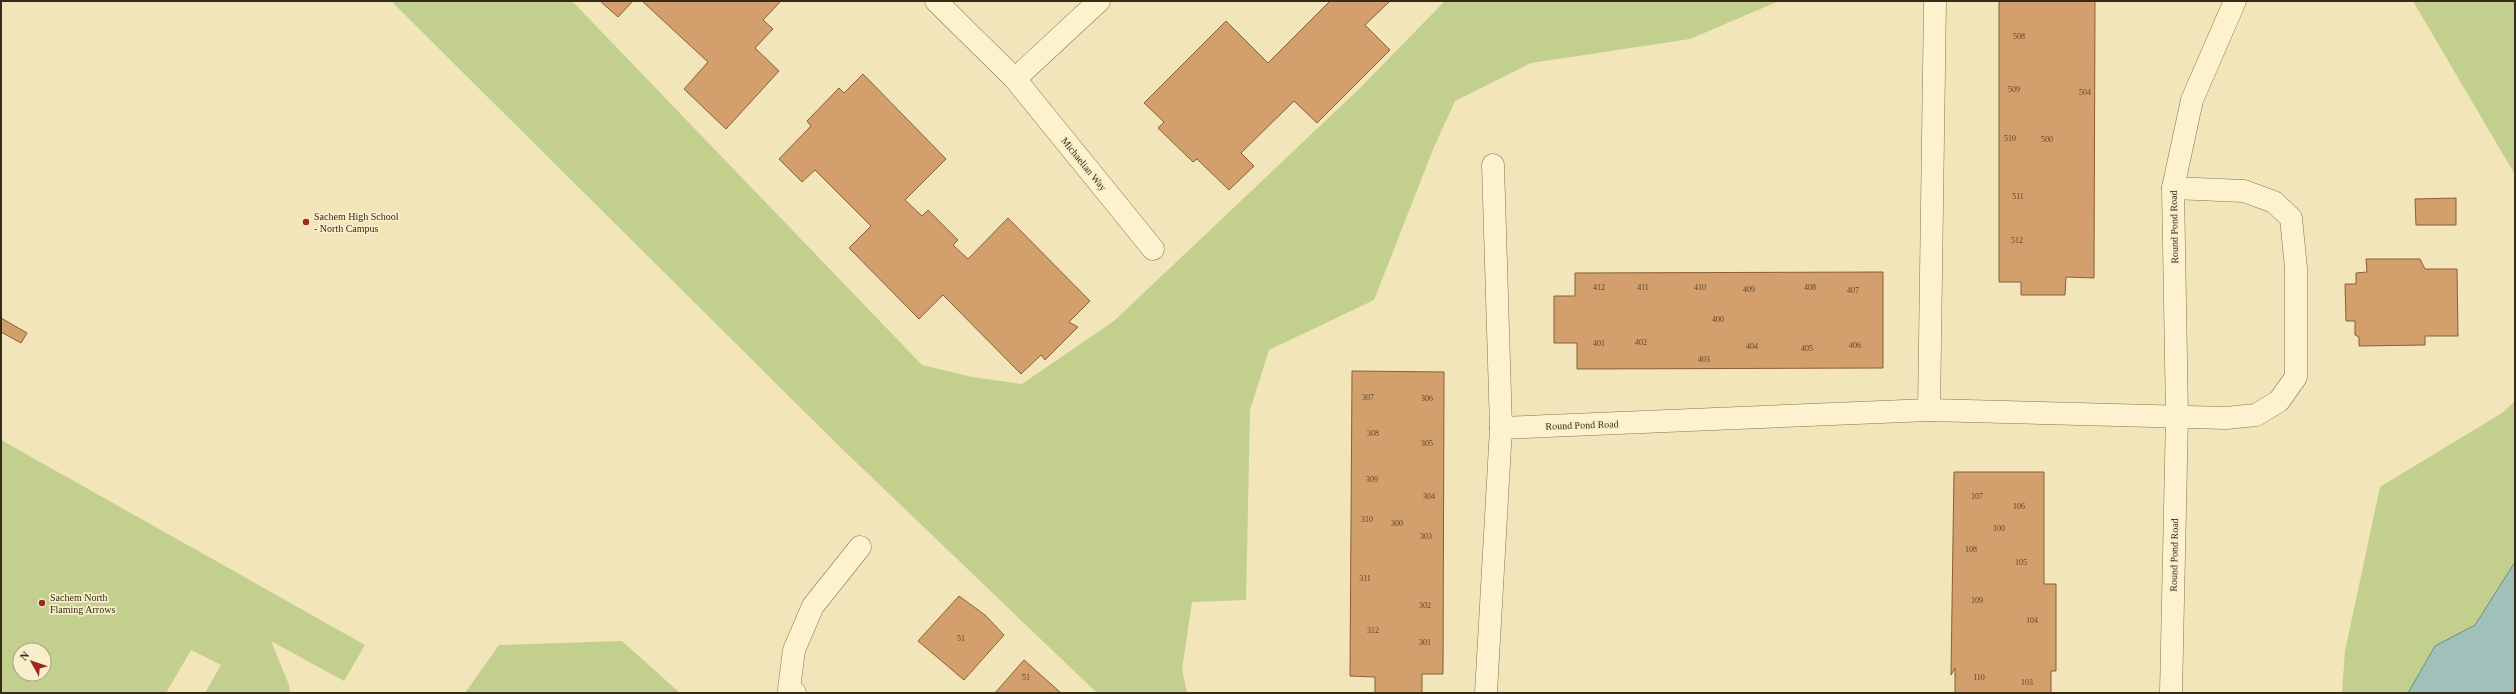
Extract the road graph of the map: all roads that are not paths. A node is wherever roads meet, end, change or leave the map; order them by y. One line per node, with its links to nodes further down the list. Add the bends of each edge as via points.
1 (936, 1): 5 (street, Michaelian Way)
2 (1098, 1): 5 (street)
3 (1935, 1): 9 (street)
4 (2235, 1): 7 (street, Round Pond Road, via 2192,100)
5 (1015, 79): 8 (street, Michaelian Way)
6 (1493, 165): 11 (street)
7 (2173, 188): 10 (street, Round Pond Road); 10 (street, via 2244,191 2274,202 2291,218 2296,268 2296,377 2279,401 2256,415 2226,418)
8 (1153, 249)
9 (1929, 410): 10 (street, Round Pond Road); 11 (street, Round Pond Road)
10 (2177, 416): 15 (street, Round Pond Road)
11 (1501, 428): 14 (street)
12 (860, 547): 13 (street, via 813,606 794,650 789,689)
13 (795, 693)
14 (1486, 693)
15 (2171, 693)

